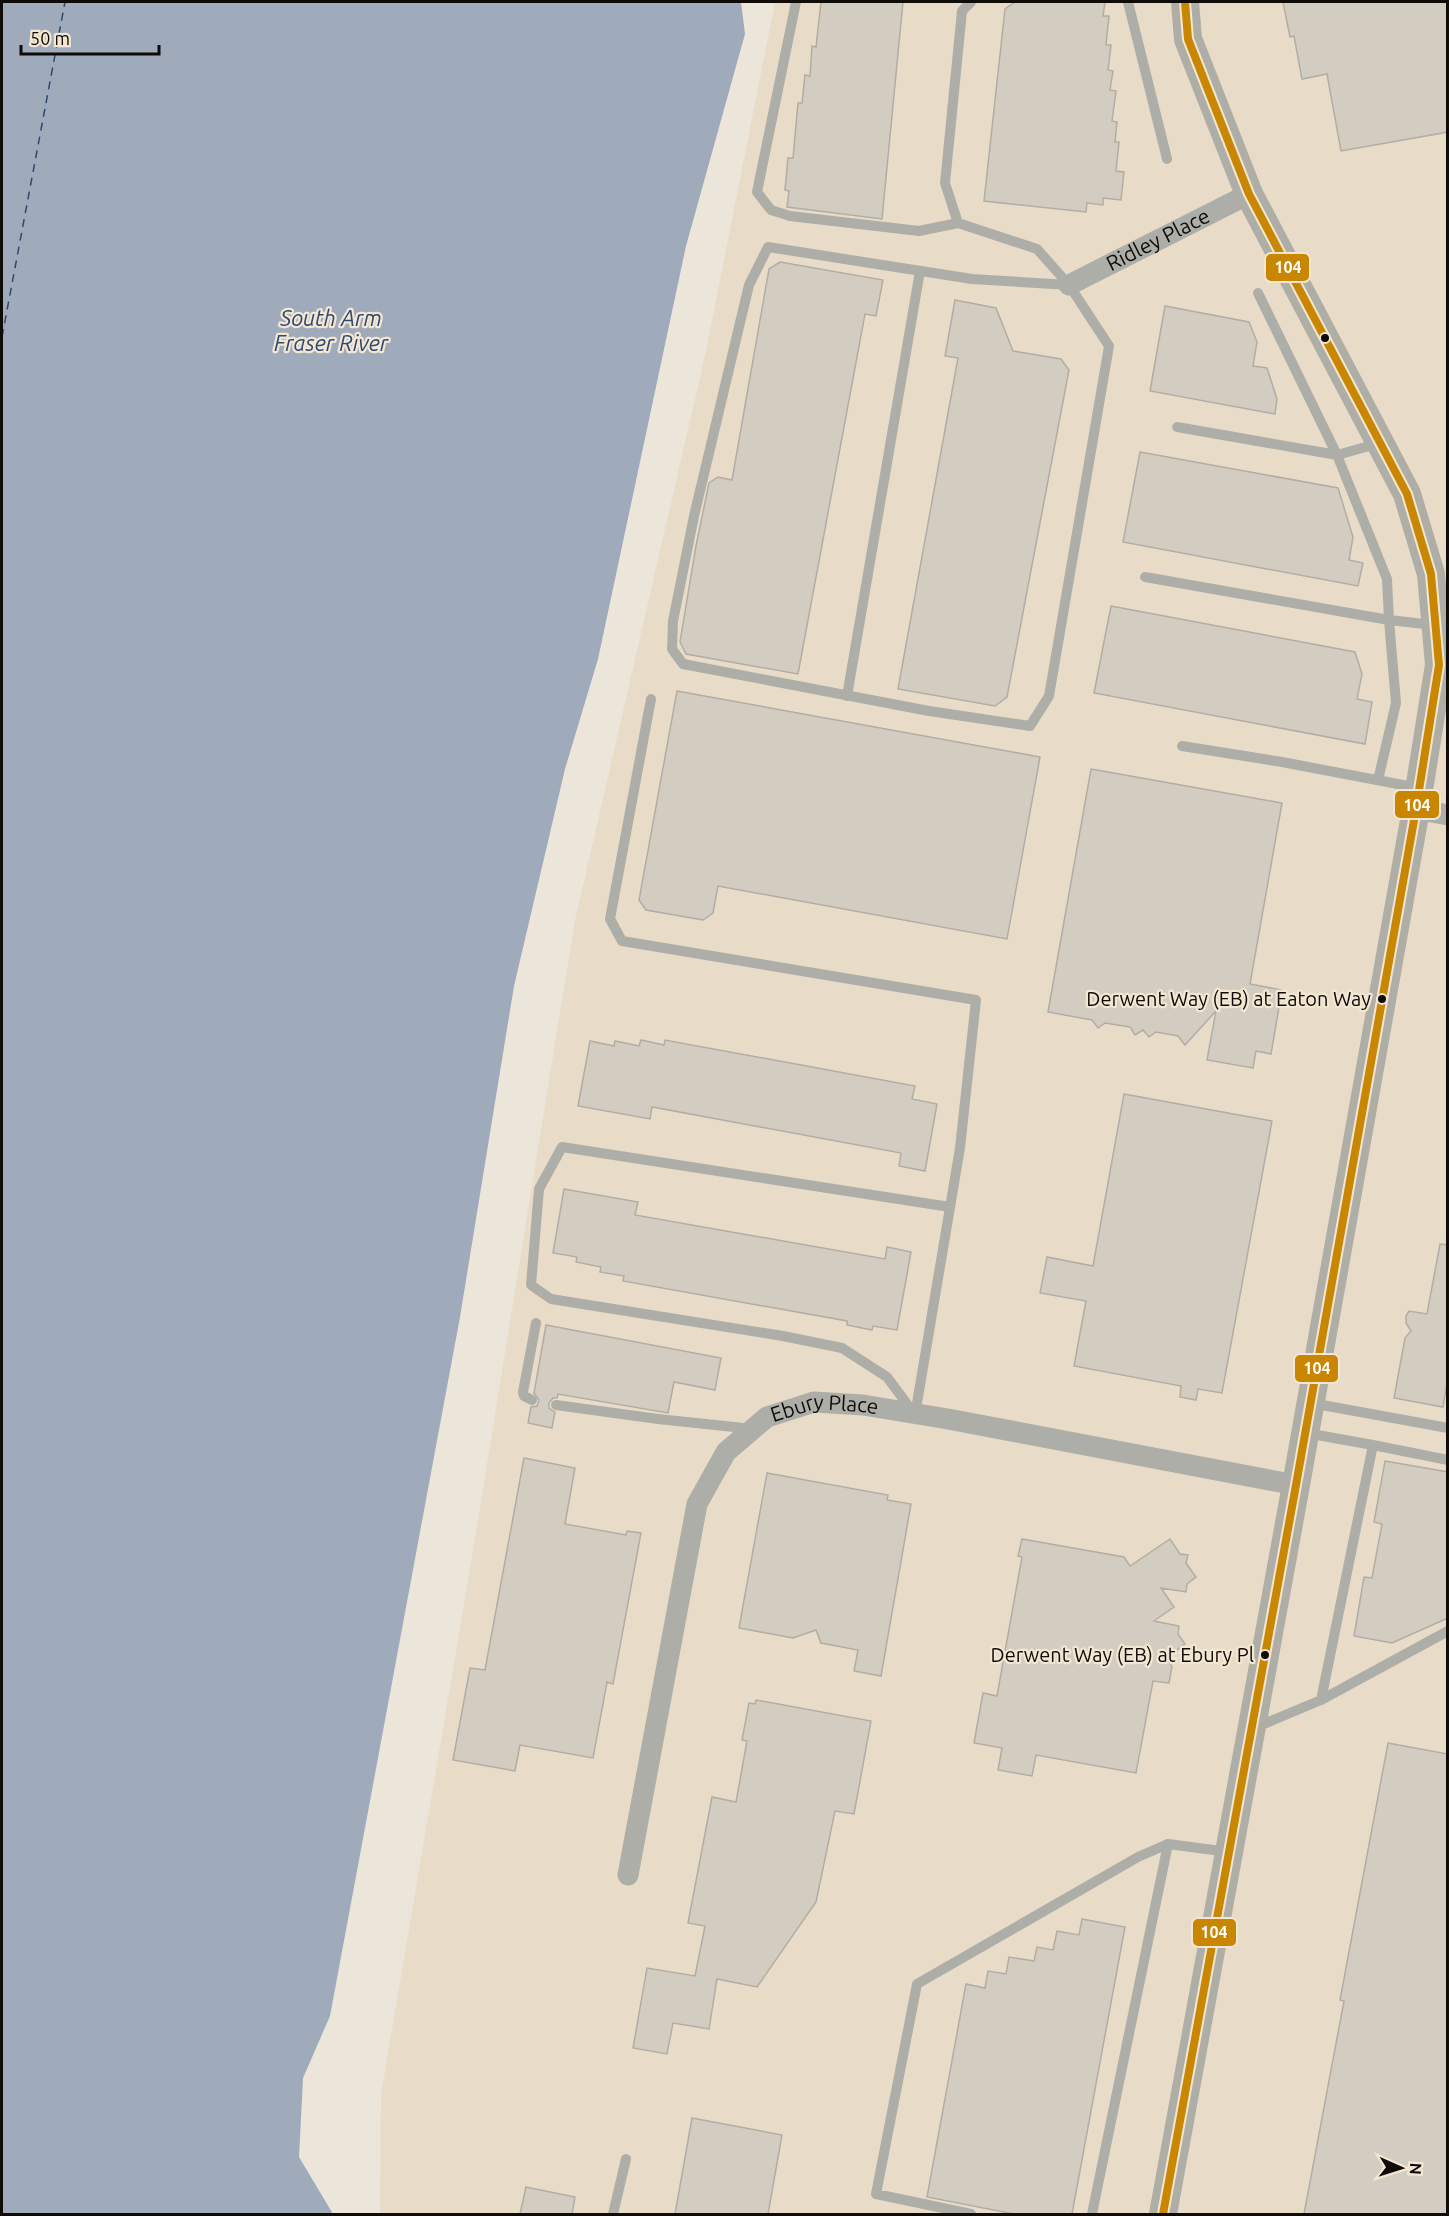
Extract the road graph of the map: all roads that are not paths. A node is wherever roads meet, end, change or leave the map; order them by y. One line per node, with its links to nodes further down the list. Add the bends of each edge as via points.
1 (796, 2): 7 (lane, via 757,192 771,210 790,216 919,231)
2 (971, 2): 7 (lane, via 962,11 945,183)
3 (1128, 2): 5 (lane)
4 (1185, 2): 6 (street, via 1188,39)
5 (1167, 159)
6 (1249, 194): 9 (street, Ridley Place); 12 (street)
7 (958, 224): 9 (lane, via 1037,249)
8 (920, 271): 9 (lane, via 972,279); 17 (lane); 17 (lane, via 768,247 749,285 673,621 672,649 683,664)
9 (1069, 285): 17 (lane, via 1110,345 1050,696 1030,726)
10 (1258, 293): 13 (lane)
11 (1177, 427): 13 (lane)
12 (1380, 443): 13 (lane); 16 (street, via 1407,494 1431,574)
13 (1337, 455): 15 (lane, via 1387,579)
14 (1144, 577): 15 (lane)
15 (1389, 620): 16 (lane); 20 (lane, via 1396,703)
16 (1435, 625): 21 (street, via 1439,665)
17 (847, 696)
18 (651, 699): 23 (lane, via 610,919 622,941 976,1000)
19 (1182, 746): 20 (lane)
20 (1378, 780): 21 (lane)
21 (1418, 799): 22 (street); 26 (street)
22 (1448, 815)
23 (950, 1207): 28 (lane); 28 (lane, via 562,1147 538,1188 531,1285 551,1299 842,1348 887,1377)
24 (536, 1323): 25 (lane, via 523,1392)
25 (532, 1401)
26 (1310, 1403): 29 (lane); 31 (street)
27 (556, 1405): 30 (lane)
28 (915, 1414): 30 (street, Ebury Place, via 814,1402 767,1417); 34 (street, Ebury Place)
29 (1448, 1428)
30 (753, 1429): 40 (street, Ebury Place, via 726,1452 697,1504)
31 (1305, 1432): 32 (lane); 34 (street)
32 (1373, 1444): 33 (lane); 36 (lane)
33 (1448, 1460)
34 (1296, 1485): 37 (street)
35 (1448, 1631): 36 (lane)
36 (1321, 1700): 37 (lane)
37 (1251, 1729): 39 (street)
38 (1168, 1844): 39 (lane); 43 (lane, via 1138,1857 917,1984 876,2194); 44 (lane)
39 (1229, 1852): 45 (street)
40 (628, 1875)
41 (626, 2159): 42 (lane)
42 (613, 2214)
43 (971, 2214)
44 (1092, 2214)
45 (1163, 2214)

